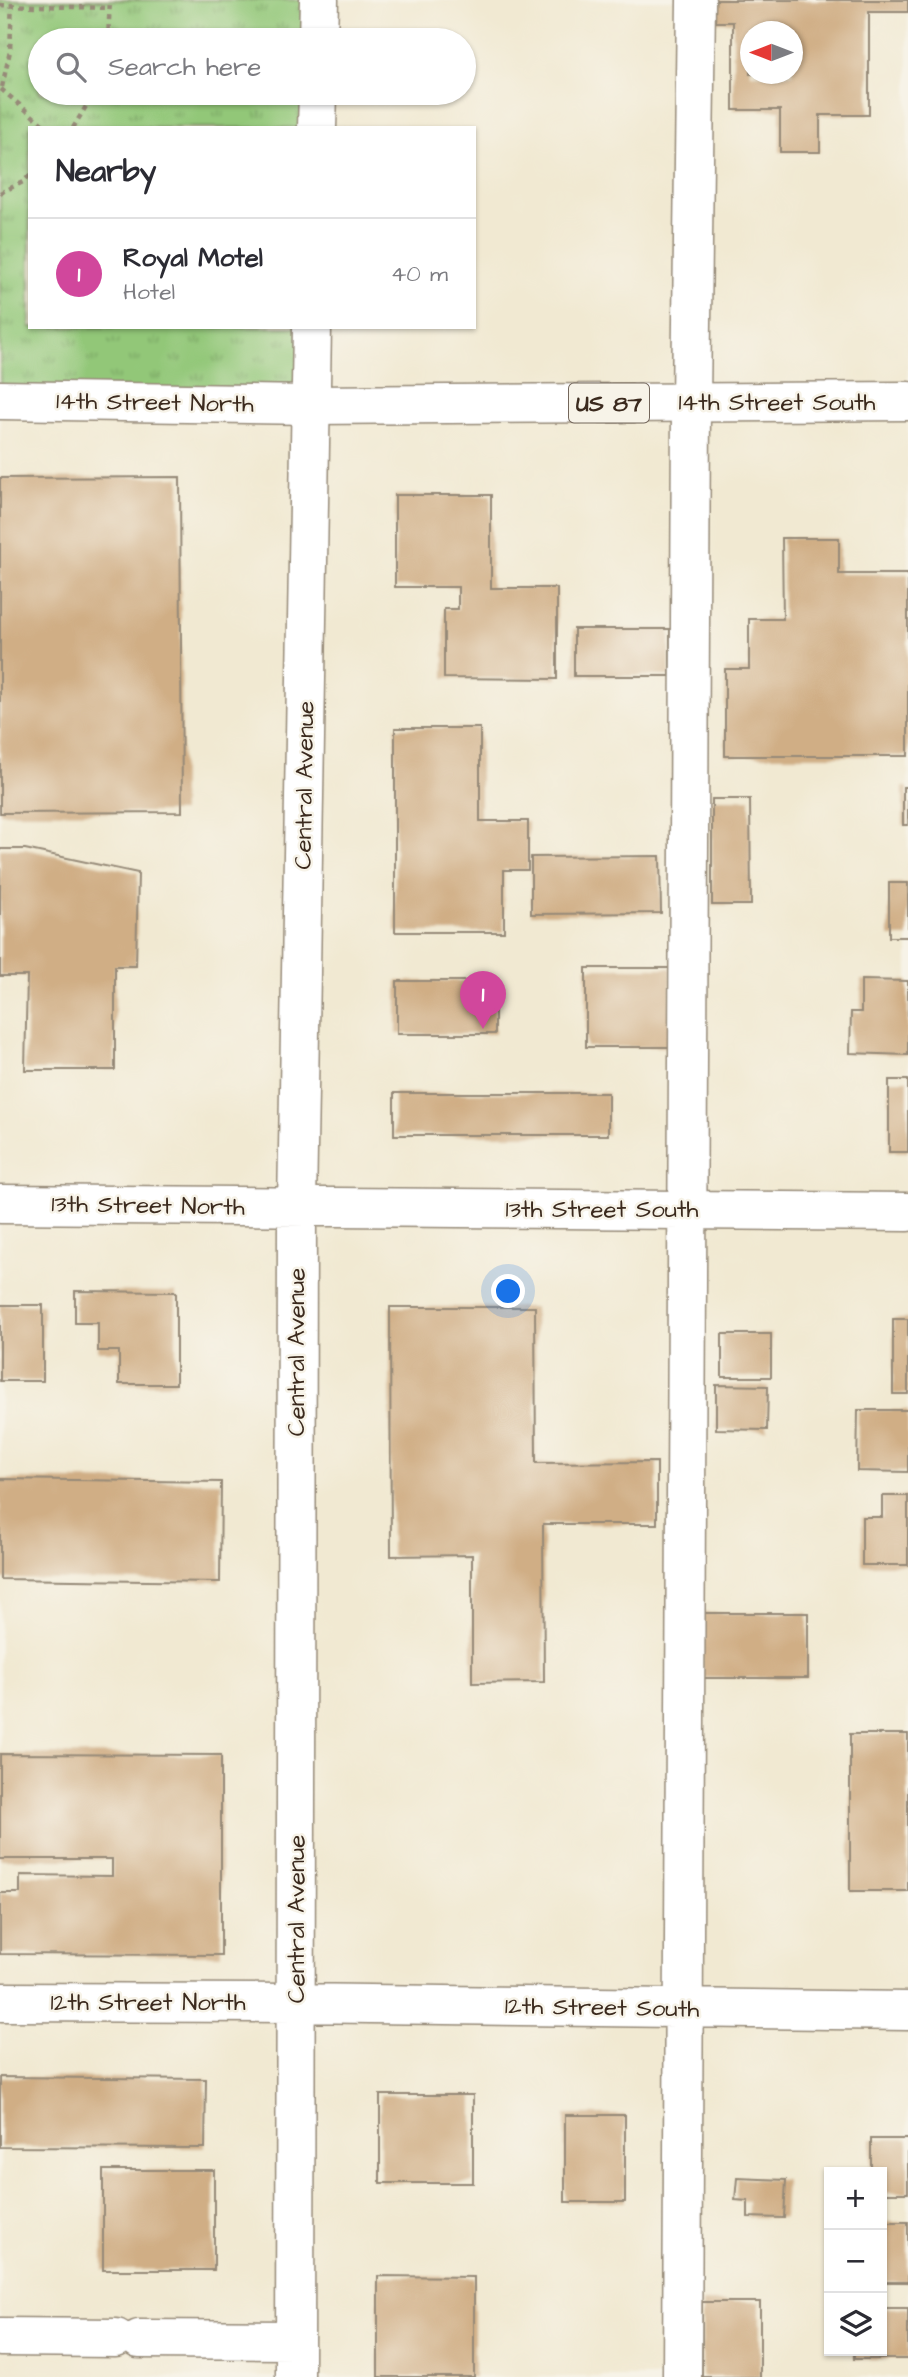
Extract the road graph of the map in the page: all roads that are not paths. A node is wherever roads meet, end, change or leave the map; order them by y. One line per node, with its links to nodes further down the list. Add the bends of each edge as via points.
1 (319, 0): 3 (street)
2 (695, 0): 9 (street)
3 (318, 28)
4 (318, 105): 5 (street)
5 (317, 126)
6 (312, 329): 10 (street, Central Avenue)
7 (0, 400): 10 (street, 14th Street North / US 87)
8 (908, 401): 9 (street, 14th Street South / US 87)
9 (691, 402): 10 (street, 14th Street South / US 87); 13 (street)
10 (310, 405): 12 (street, Central Avenue)
11 (0, 1204): 12 (street, 13th Street North)
12 (297, 1207): 13 (street, 13th Street South); 16 (street, Central Avenue)
13 (687, 1210): 14 (street, 13th Street South); 17 (street)
14 (908, 1212)
15 (0, 2002): 16 (street, 12th Street North)
16 (296, 2003): 17 (street, 12th Street South); 20 (street, Central Avenue)
17 (684, 2008): 18 (street, 12th Street South); 21 (street)
18 (908, 2011)
19 (0, 2337): 20 (street, via 127,2339)
20 (295, 2359)
21 (682, 2377)

